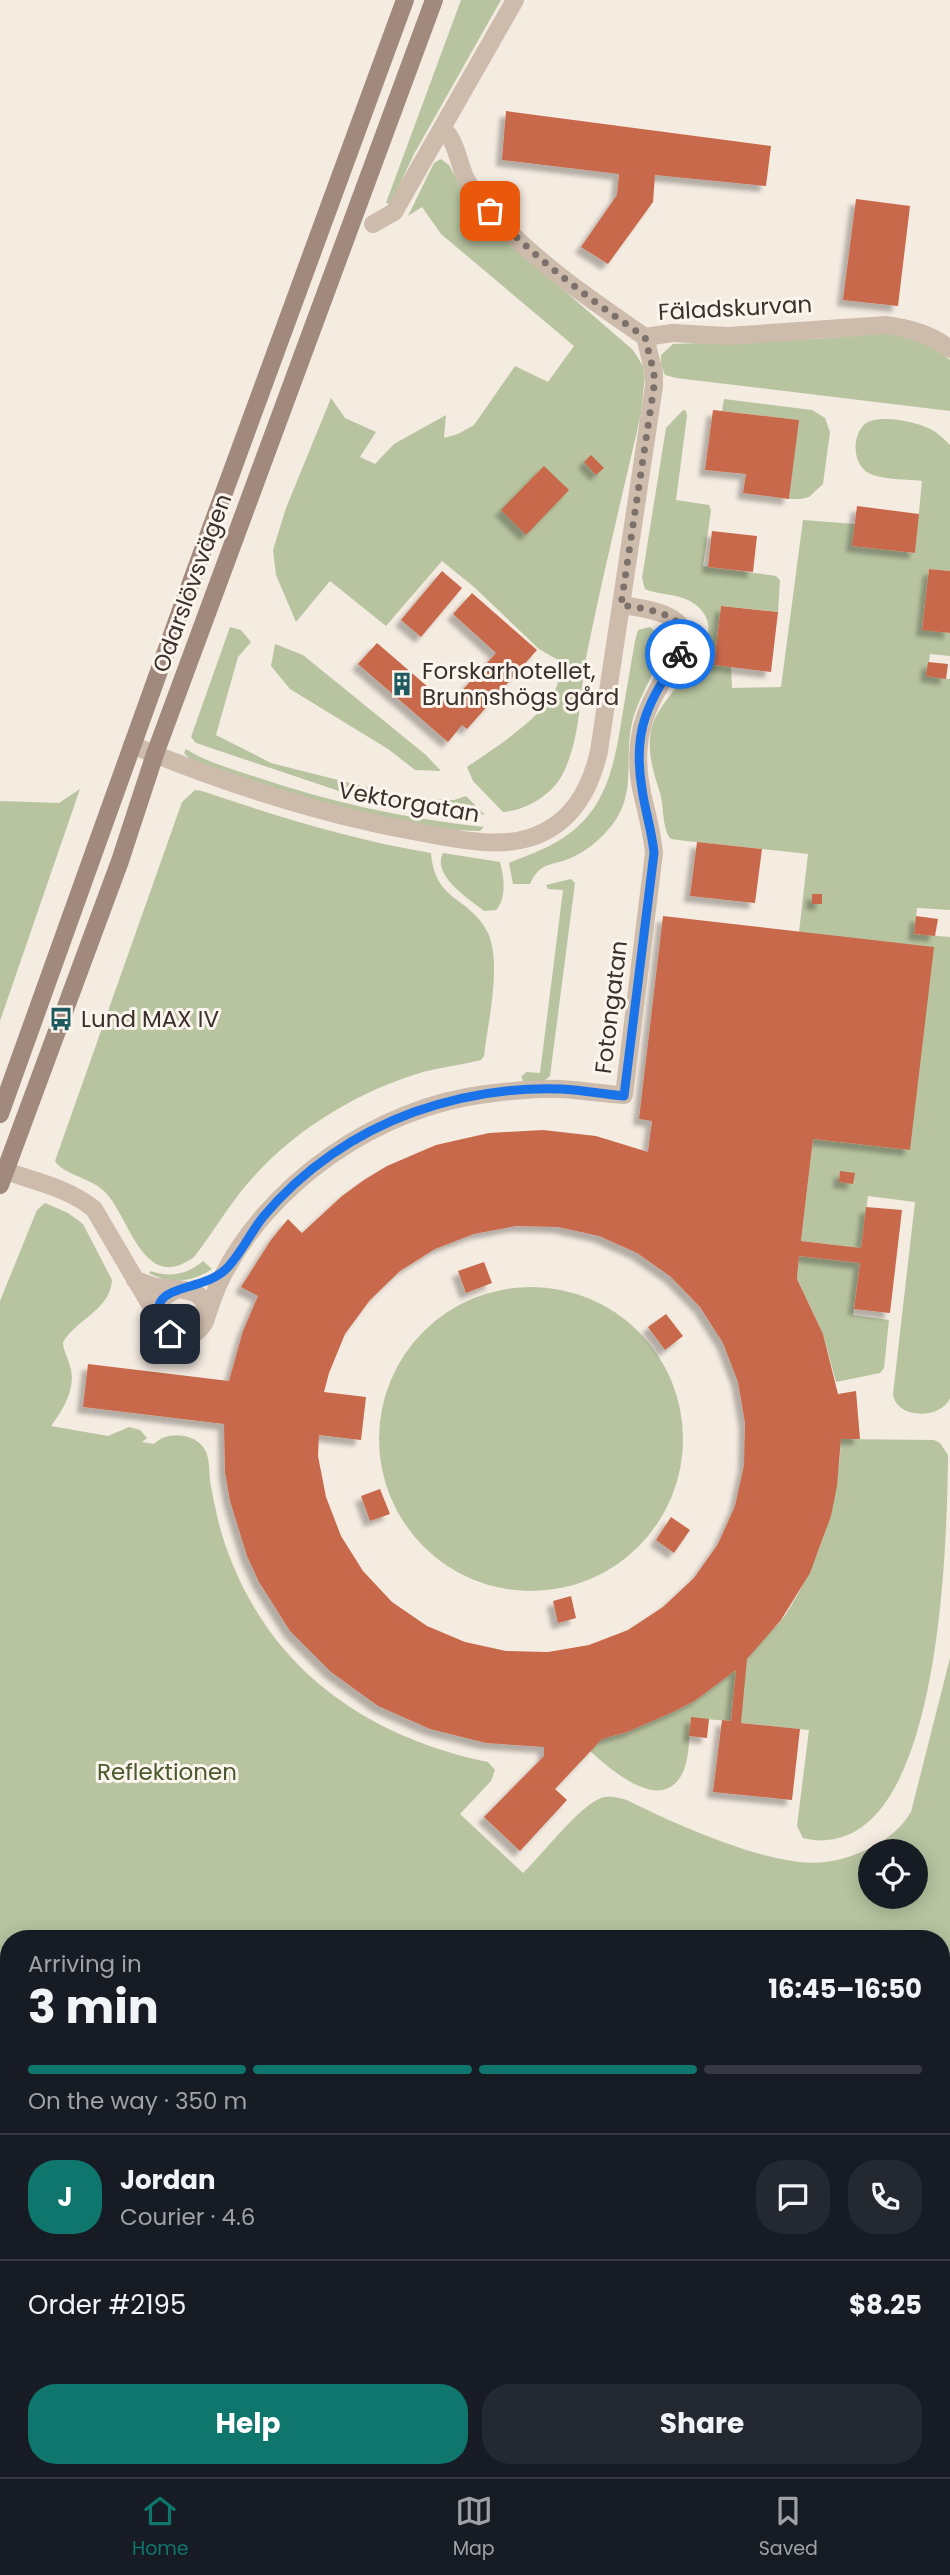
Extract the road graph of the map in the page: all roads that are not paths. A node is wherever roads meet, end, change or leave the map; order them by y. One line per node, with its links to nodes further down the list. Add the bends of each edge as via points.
1 (405, 0): 9 (main road, Odarslövsvägen)
2 (434, 0): 10 (main road, Odarslövsvägen)
3 (515, 0): 4 (street)
4 (443, 129): 5 (street, via 398,218); 6 (street, Fäladskurvan, via 451,136 467,180 514,236 571,286)
5 (373, 224)
6 (645, 337): 7 (street, Fäladskurvan, via 886,325 926,334); 8 (street, Vektorgatan, via 654,386)
7 (950, 349)
8 (621, 605): 10 (street, Vektorgatan, via 590,784 563,819 530,838 464,839 377,824 276,799); 13 (street, Fotongatan, via 669,615 680,626 684,640 639,734 638,763 654,853 624,1096 561,1089 483,1094 438,1104 374,1129 302,1177 266,1214)
9 (132, 745): 10 (street, Vektorgatan); 11 (main road, Odarslövsvägen)
10 (155, 754): 12 (main road, Odarslövsvägen)
11 (0, 1114)
12 (2, 1175): 14 (street, via 82,1199 94,1209)
13 (226, 1269): 15 (street, Fotongatan, via 210,1280); 16 (street, Fotongatan)
14 (135, 1280): 15 (street); 17 (street)
15 (181, 1289): 16 (street, via 194,1292 204,1302); 17 (street, via 161,1301)
16 (205, 1321): 17 (street, via 197,1332 184,1337 170,1334)
17 (161, 1324)

